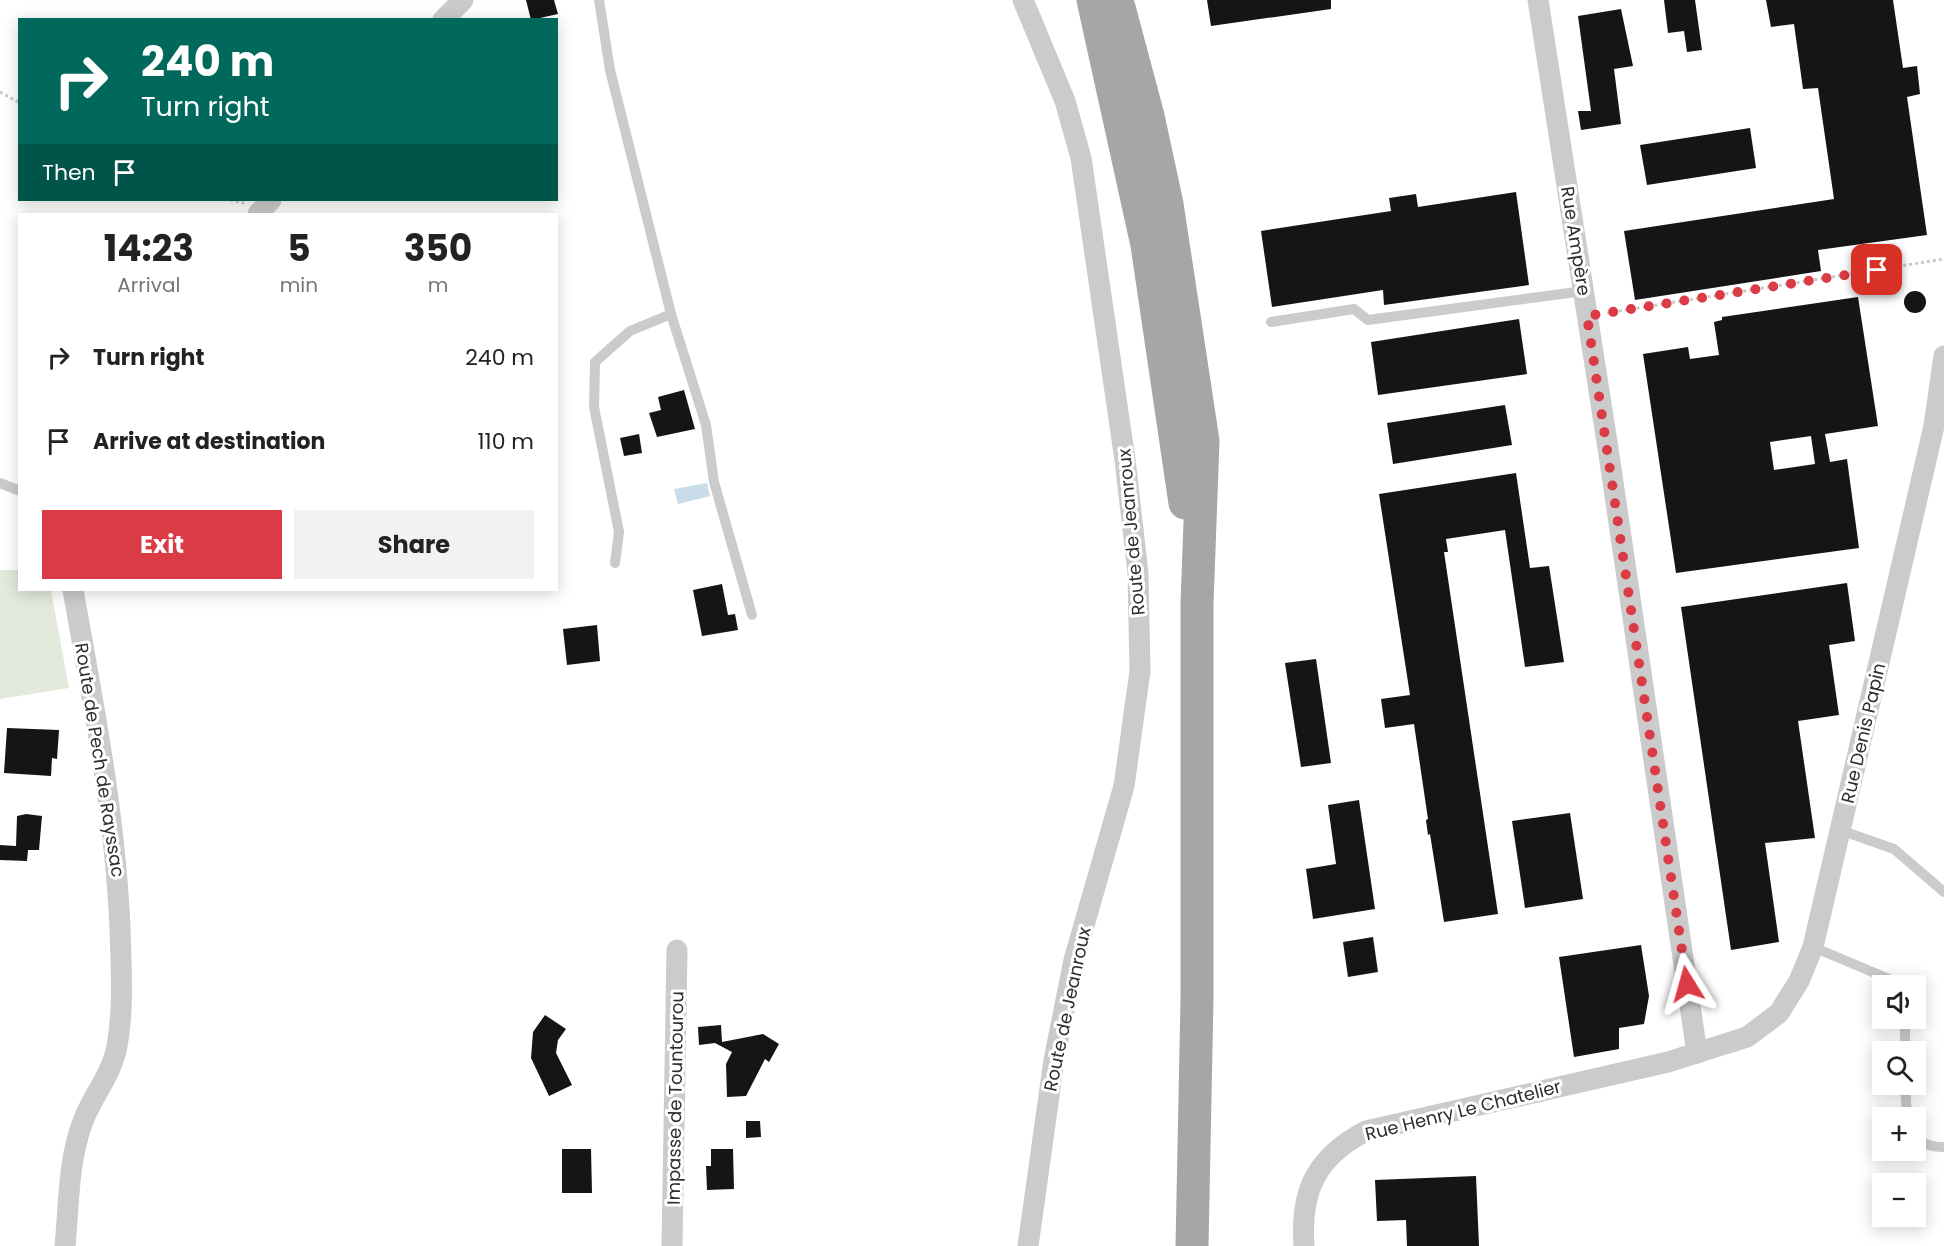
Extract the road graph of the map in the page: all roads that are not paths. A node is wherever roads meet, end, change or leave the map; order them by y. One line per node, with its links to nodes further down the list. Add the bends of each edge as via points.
1 (463, 0): 8 (street)
2 (599, 0): 13 (lane, via 613,81)
3 (1023, 0): 32 (street, Route de Jeanroux, via 1065,101 1081,158 1127,471 1138,573 1140,660 1124,786 1074,960 1059,1038)
4 (1094, 0): 20 (main road, via 1147,245)
5 (1117, 0): 9 (main road)
6 (1129, 0): 9 (street, via 1152,97)
7 (1538, 0): 12 (street, Rue Ampère)
8 (445, 18)
9 (1148, 116): 20 (main road, via 1167,204 1203,441)
10 (270, 201): 11 (street)
11 (259, 213)
12 (1584, 291): 14 (lane, via 1368,320 1354,309); 27 (street, Rue Ampère)
13 (671, 314): 18 (lane, via 630,331 595,362 594,407 619,532); 21 (lane, via 706,425 714,482)
14 (1271, 322)
15 (1944, 356): 22 (street, Rue Denis Papin, via 1934,426)
16 (0, 483): 17 (lane)
17 (18, 490)
18 (615, 563)
19 (73, 591): 30 (street, Route de Pech de Rayssac, via 110,805 122,977 117,1047 82,1123 75,1148)
20 (1197, 604): 33 (main road, via 1197,999)
21 (752, 615)
22 (1840, 830): 23 (lane, via 1894,849); 24 (street, Rue Denis Papin)
23 (1944, 892)
24 (1813, 947): 26 (lane); 27 (street, Rue Denis Papin, via 1799,981 1779,1013 1747,1037)
25 (676, 950): 31 (street, Impasse de Tountourou)
26 (1880, 975)
27 (1697, 1053): 34 (street, Rue Henry Le Chatelier, via 1366,1131 1342,1144 1309,1186 1302,1218)
28 (1926, 1144): 29 (lane)
29 (1944, 1147)
30 (65, 1246)
31 (672, 1246)
32 (1028, 1246)
33 (1192, 1246)
34 (1304, 1246)

